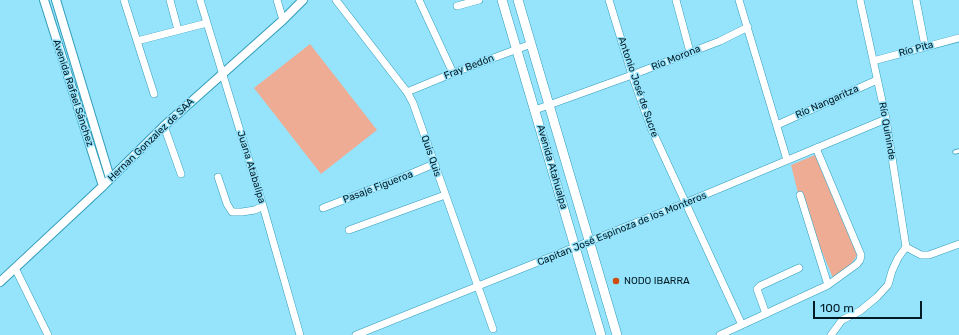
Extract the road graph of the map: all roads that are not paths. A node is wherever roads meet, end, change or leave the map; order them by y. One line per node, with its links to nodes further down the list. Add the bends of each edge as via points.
1 (44, 0): 47 (street, Avenida Rafael Sánchez)
2 (56, 0): 46 (street, Avenida Rafael Sánchez)
3 (124, 0): 24 (street)
4 (170, 0): 22 (street)
5 (200, 0): 20 (street, Juana Atabalipa)
6 (277, 0): 19 (street)
7 (303, 0): 19 (street, Hernan Gonzalez de SAA)
8 (336, 0): 34 (street, Quis Quis)
9 (419, 0): 31 (street)
10 (479, 0): 18 (street)
11 (502, 0): 27 (main road, Avenida Atahualpa)
12 (518, 0): 25 (main road, Avenida Atahualpa)
13 (610, 0): 32 (street, Antonio José de Sucre)
14 (676, 0): 28 (street)
15 (739, 0): 21 (street)
16 (860, 0): 29 (street, Río Quininde)
17 (916, 0): 26 (street)
18 (457, 6)
19 (283, 20): 30 (street, Hernan Gonzalez de SAA)
20 (207, 23): 22 (street); 30 (street, Juana Atabalipa)
21 (748, 27): 28 (street, Río Morona); 39 (street)
22 (178, 30): 24 (street)
23 (959, 38): 26 (street, Río Pita)
24 (137, 41): 35 (street)
25 (530, 44): 27 (street, Fray Bedón); 36 (main road, Avenida Atahualpa)
26 (925, 46): 29 (street, Río Pita)
27 (517, 49): 31 (street, Fray Bedón); 37 (main road, Avenida Atahualpa)
28 (690, 52): 32 (street, Río Morona)
29 (872, 61): 33 (street, Río Quininde)
30 (223, 73): 40 (street, Hernan Gonzalez de SAA); 51 (street, Juana Atabalipa)
31 (453, 73): 34 (street, Fray Bedón)
32 (632, 76): 36 (street, Río Morona); 50 (street, Antonio José de Sucre, via 651,128)
33 (877, 80): 38 (street, Río Quininde); 39 (street, Río Nangaritza)
34 (407, 92): 43 (street, Quis Quis)
35 (154, 94)
36 (548, 104): 37 (street, Río Morona); 54 (main road, Avenida Atahualpa)
37 (535, 110): 57 (main road, Avenida Atahualpa)
38 (886, 119): 41 (street, Capitan José Espinoza de los Monteros); 56 (street, Río Quininde)
39 (777, 125): 42 (street)
40 (164, 126): 44 (street); 46 (street, Hernan Gonzalez de SAA)
41 (816, 148): 42 (street, Capitan José Espinoza de los Monteros); 61 (street, via 861,255 856,264)
42 (787, 160): 50 (street, Capitan José Espinoza de los Monteros)
43 (434, 164): 48 (street, Quis Quis); 52 (street, Pasaje Figueroa)
44 (181, 174)
45 (218, 177): 51 (street, via 232,212 255,210)
46 (110, 178): 47 (street, Hernan Gonzalez de SAA)
47 (103, 186): 58 (street, Hernan Gonzalez de SAA)
48 (445, 195): 53 (street); 62 (street, Quis Quis)
49 (800, 195): 61 (street)
50 (686, 203): 54 (street, Capitan José Espinoza de los Monteros); 64 (street, Antonio José de Sucre)
51 (263, 206): 67 (street, Juana Atabalipa)
52 (323, 208)
53 (349, 230)
54 (590, 242): 57 (street, Capitan José Espinoza de los Monteros); 70 (main road, Avenida Atahualpa)
55 (959, 244): 56 (street, via 929,255 921,255)
56 (906, 247): 72 (street, via 898,258 888,285 860,311 842,320)
57 (575, 248): 62 (street, Capitan José Espinoza de los Monteros); 69 (main road, Avenida Atahualpa)
58 (15, 268): 60 (street, Hernan Gonzalez de SAA); 66 (street)
59 (799, 268): 63 (street, via 757,289)
60 (0, 282)
61 (828, 285): 63 (street)
62 (478, 286): 65 (street, Quis Quis); 68 (street, Capitan José Espinoza de los Monteros)
63 (766, 314): 64 (street)
64 (742, 325): 71 (street)
65 (493, 329)
66 (48, 335)
67 (300, 335)
68 (356, 335)
69 (601, 335)
70 (617, 335)
71 (720, 335)
72 (831, 335)

